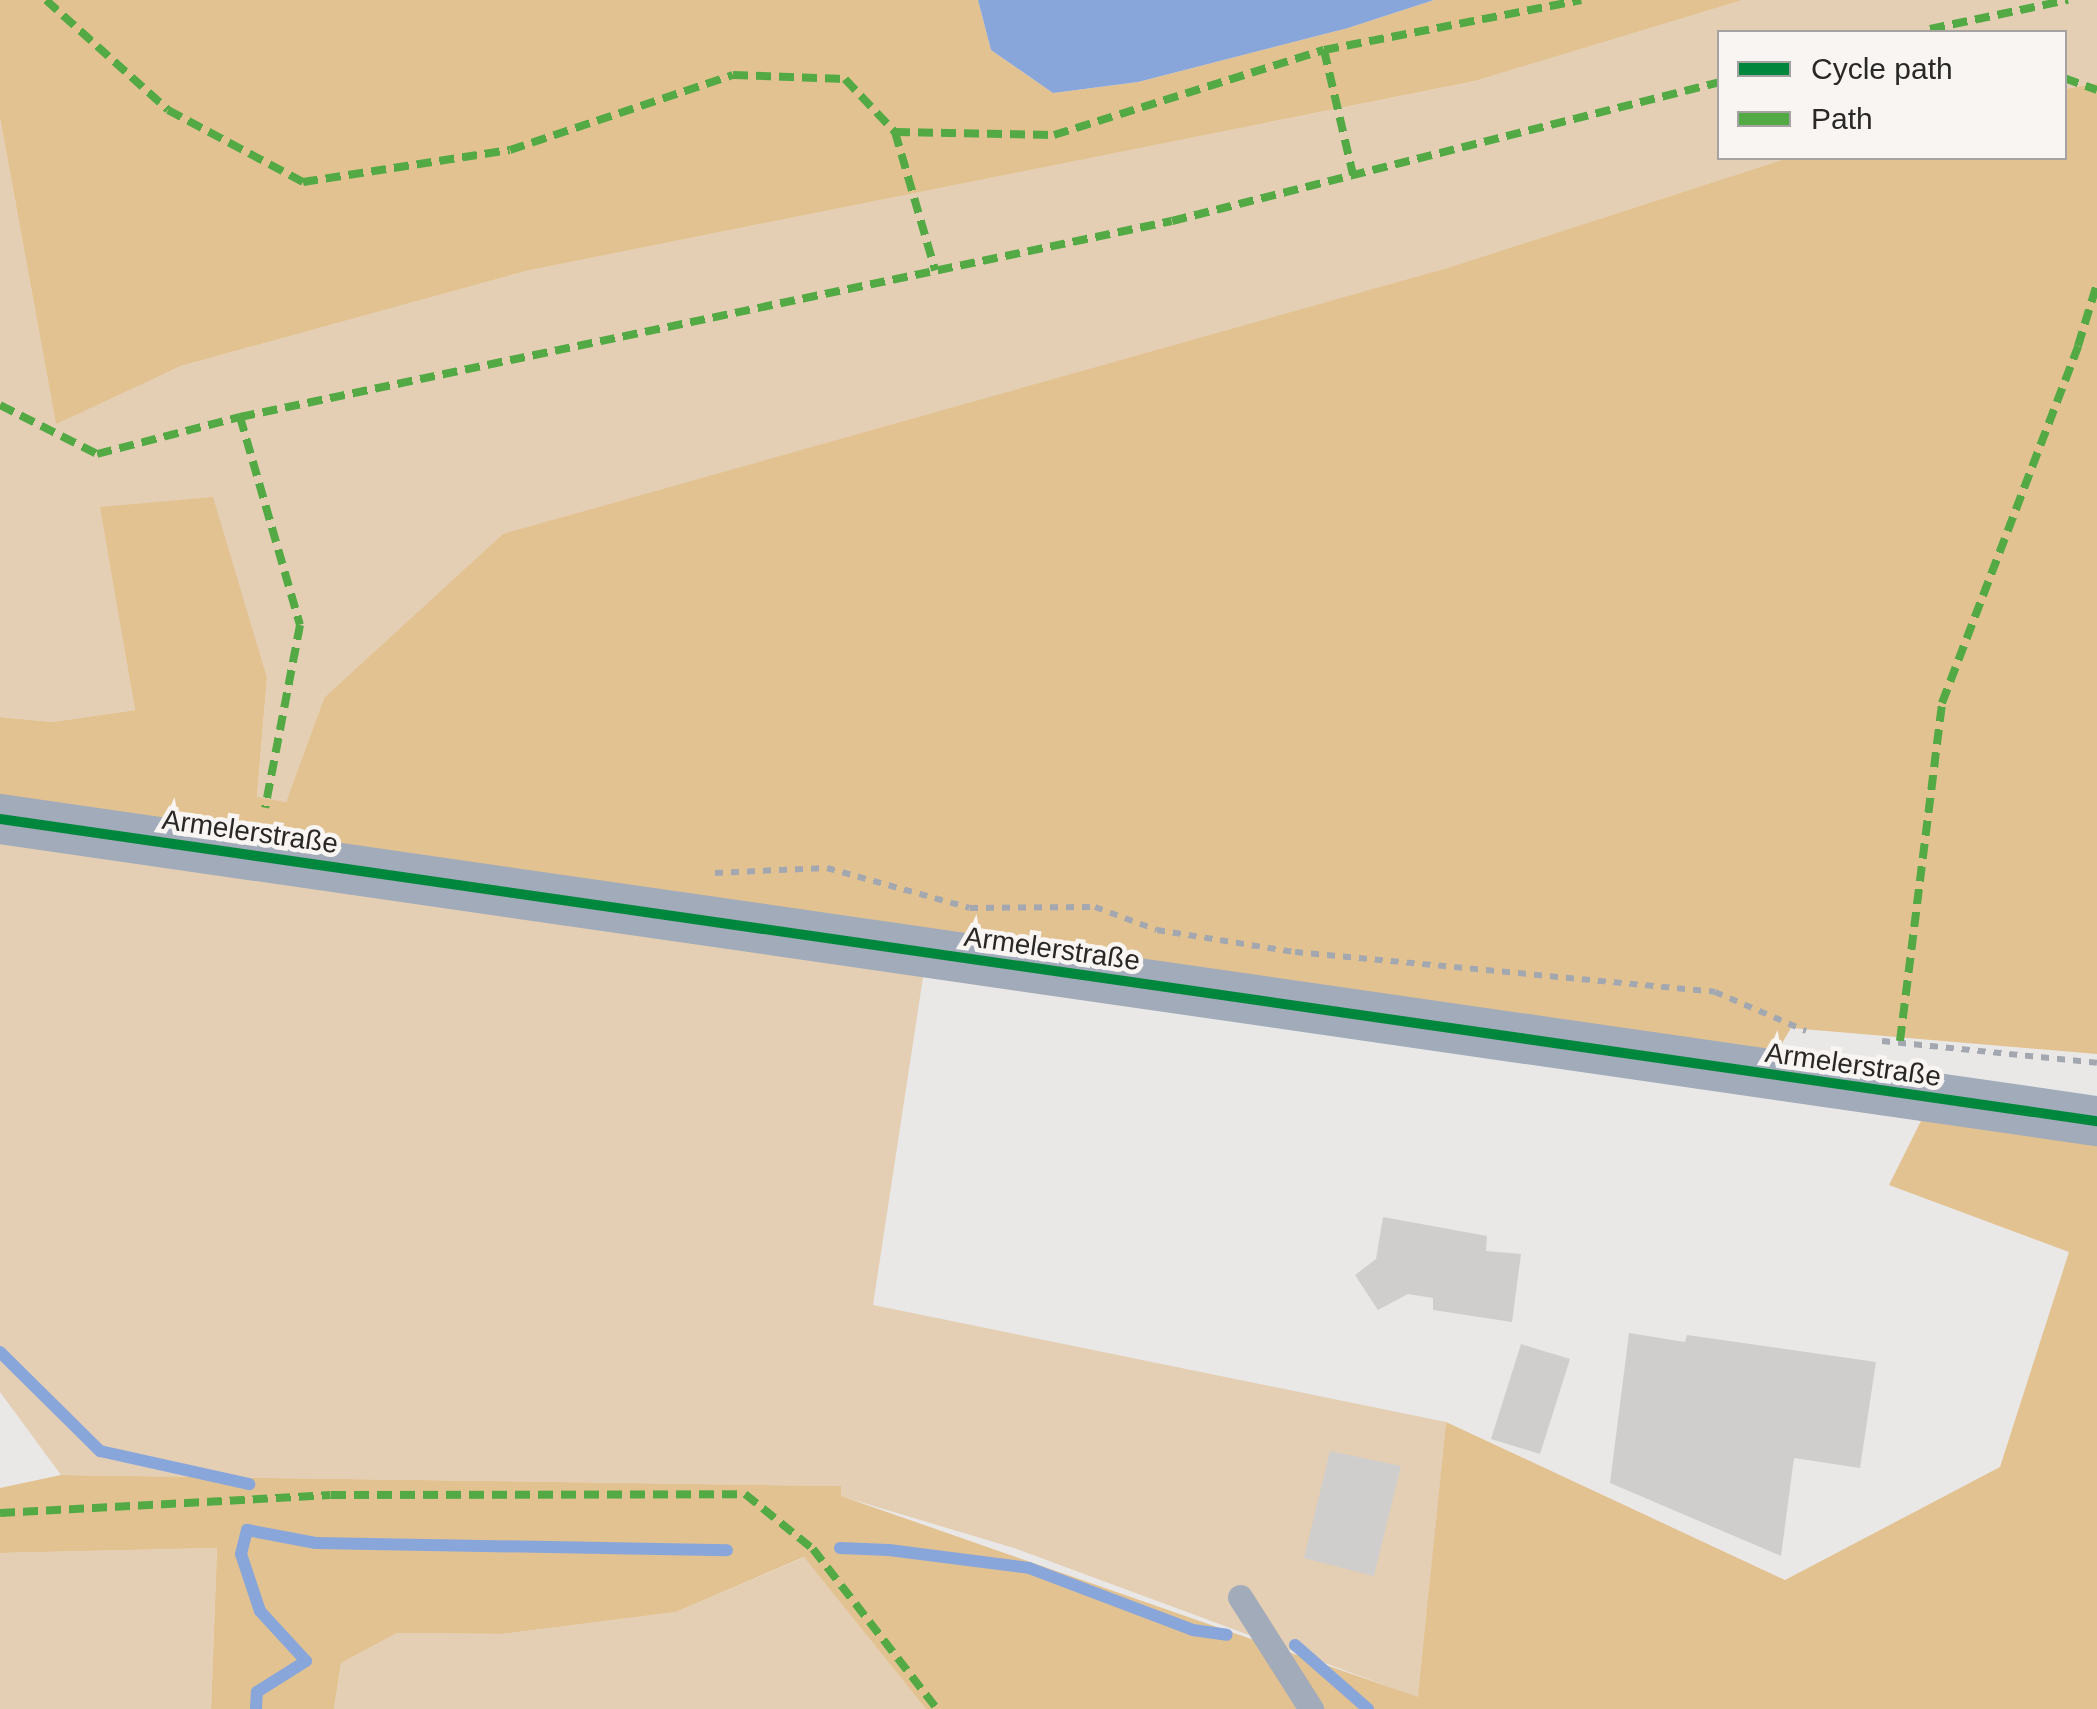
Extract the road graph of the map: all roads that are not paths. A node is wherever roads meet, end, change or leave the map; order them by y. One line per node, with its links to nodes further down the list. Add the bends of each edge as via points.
1 (0, 820): 2 (street, Armelerstraße)
2 (2097, 1122)
3 (1240, 1597): 4 (lane)
4 (1311, 1709)

